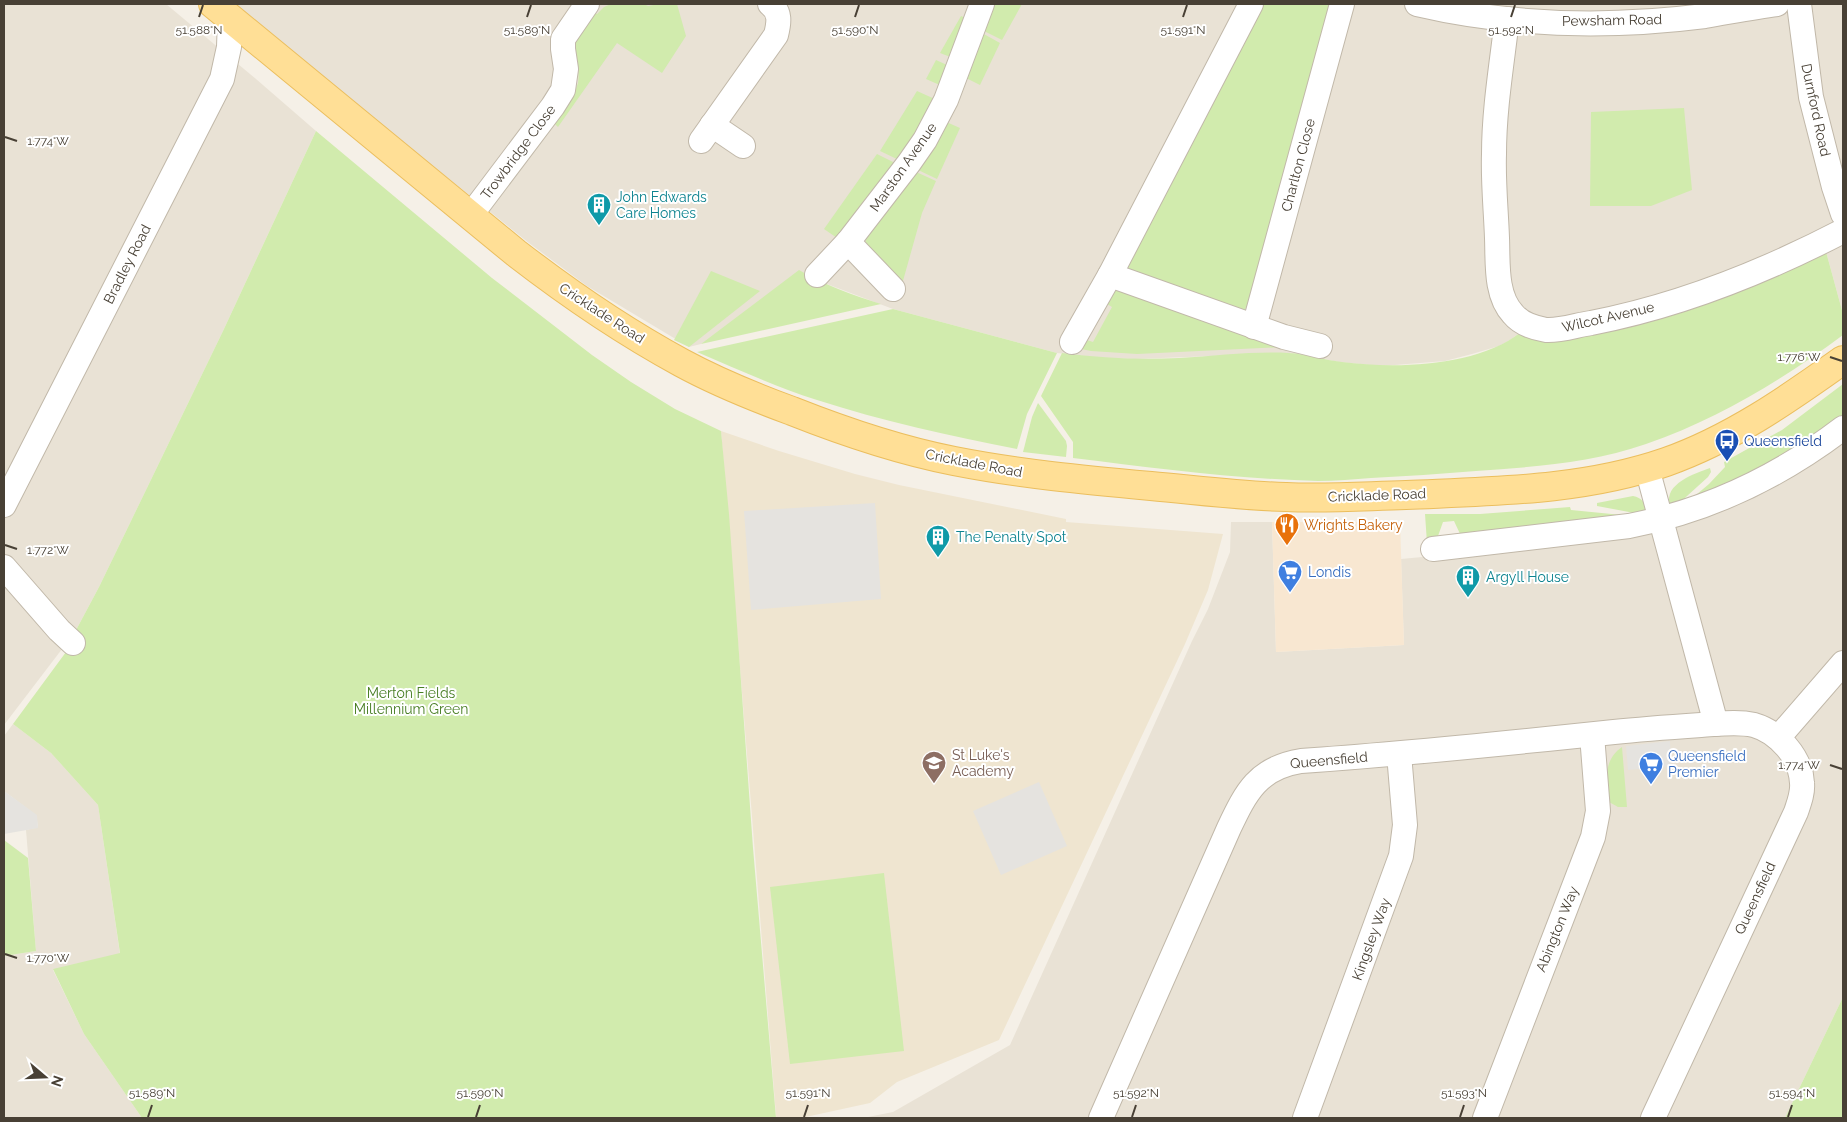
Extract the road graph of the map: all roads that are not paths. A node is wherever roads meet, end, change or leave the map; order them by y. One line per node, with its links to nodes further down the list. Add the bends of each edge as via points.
1 (587, 4): 13 (street, Trowbridge Close, via 563,40 566,69 563,90)
2 (770, 4): 11 (street, via 777,12 779,22 776,35 706,133)
3 (982, 4): 15 (street, Marston Avenue, via 937,120 910,163)
4 (1251, 4): 17 (street)
5 (1342, 4): 19 (street, Charlton Close)
6 (1417, 4): 10 (street, Pewsham Road)
7 (1777, 4): 10 (street, Pewsham Road, via 1637,22 1579,23)
8 (1799, 4): 12 (street, Durnford Road, via 1811,97)
9 (222, 11): 13 (main road, Cricklade Road); 25 (street, Bradley Road, via 229,47 222,79)
10 (1508, 18): 14 (street, Wilcot Avenue, via 1495,134 1494,192 1499,277 1508,307 1521,321 1548,330 1612,319 1747,275)
11 (742, 146)
12 (1843, 214)
13 (470, 216): 24 (main road, Cricklade Road, via 581,302 695,370 842,431 954,461 1068,478 1289,498 1521,490 1591,481)
14 (1843, 231)
15 (848, 242): 16 (street, Marston Avenue); 18 (street)
16 (817, 274)
17 (1110, 275): 19 (street); 20 (street)
18 (893, 288)
19 (1254, 327): 21 (street)
20 (1072, 342)
21 (1320, 346)
22 (1843, 360): 24 (main road, Cricklade Road, via 1748,425 1691,452)
23 (1843, 428): 26 (street, via 1787,465 1741,489)
24 (1647, 468): 26 (street)
25 (4, 505)
26 (1661, 520): 27 (street, via 1629,526); 31 (street)
27 (1444, 541)
28 (4, 566): 29 (street)
29 (73, 643)
30 (1843, 663): 33 (street)
31 (1716, 724): 32 (street, Queensfield); 33 (street, Queensfield, via 1755,725)
32 (1592, 734): 34 (street, Queensfield); 37 (street, Abington Way, via 1598,812 1593,836)
33 (1778, 738): 38 (street, Queensfield, via 1799,767 1801,797)
34 (1399, 754): 35 (street, Queensfield, via 1286,763 1253,784 1229,828); 36 (street, Kingsley Way, via 1405,824 1401,856)
35 (1101, 1118)
36 (1305, 1118)
37 (1485, 1118)
38 (1653, 1118)

